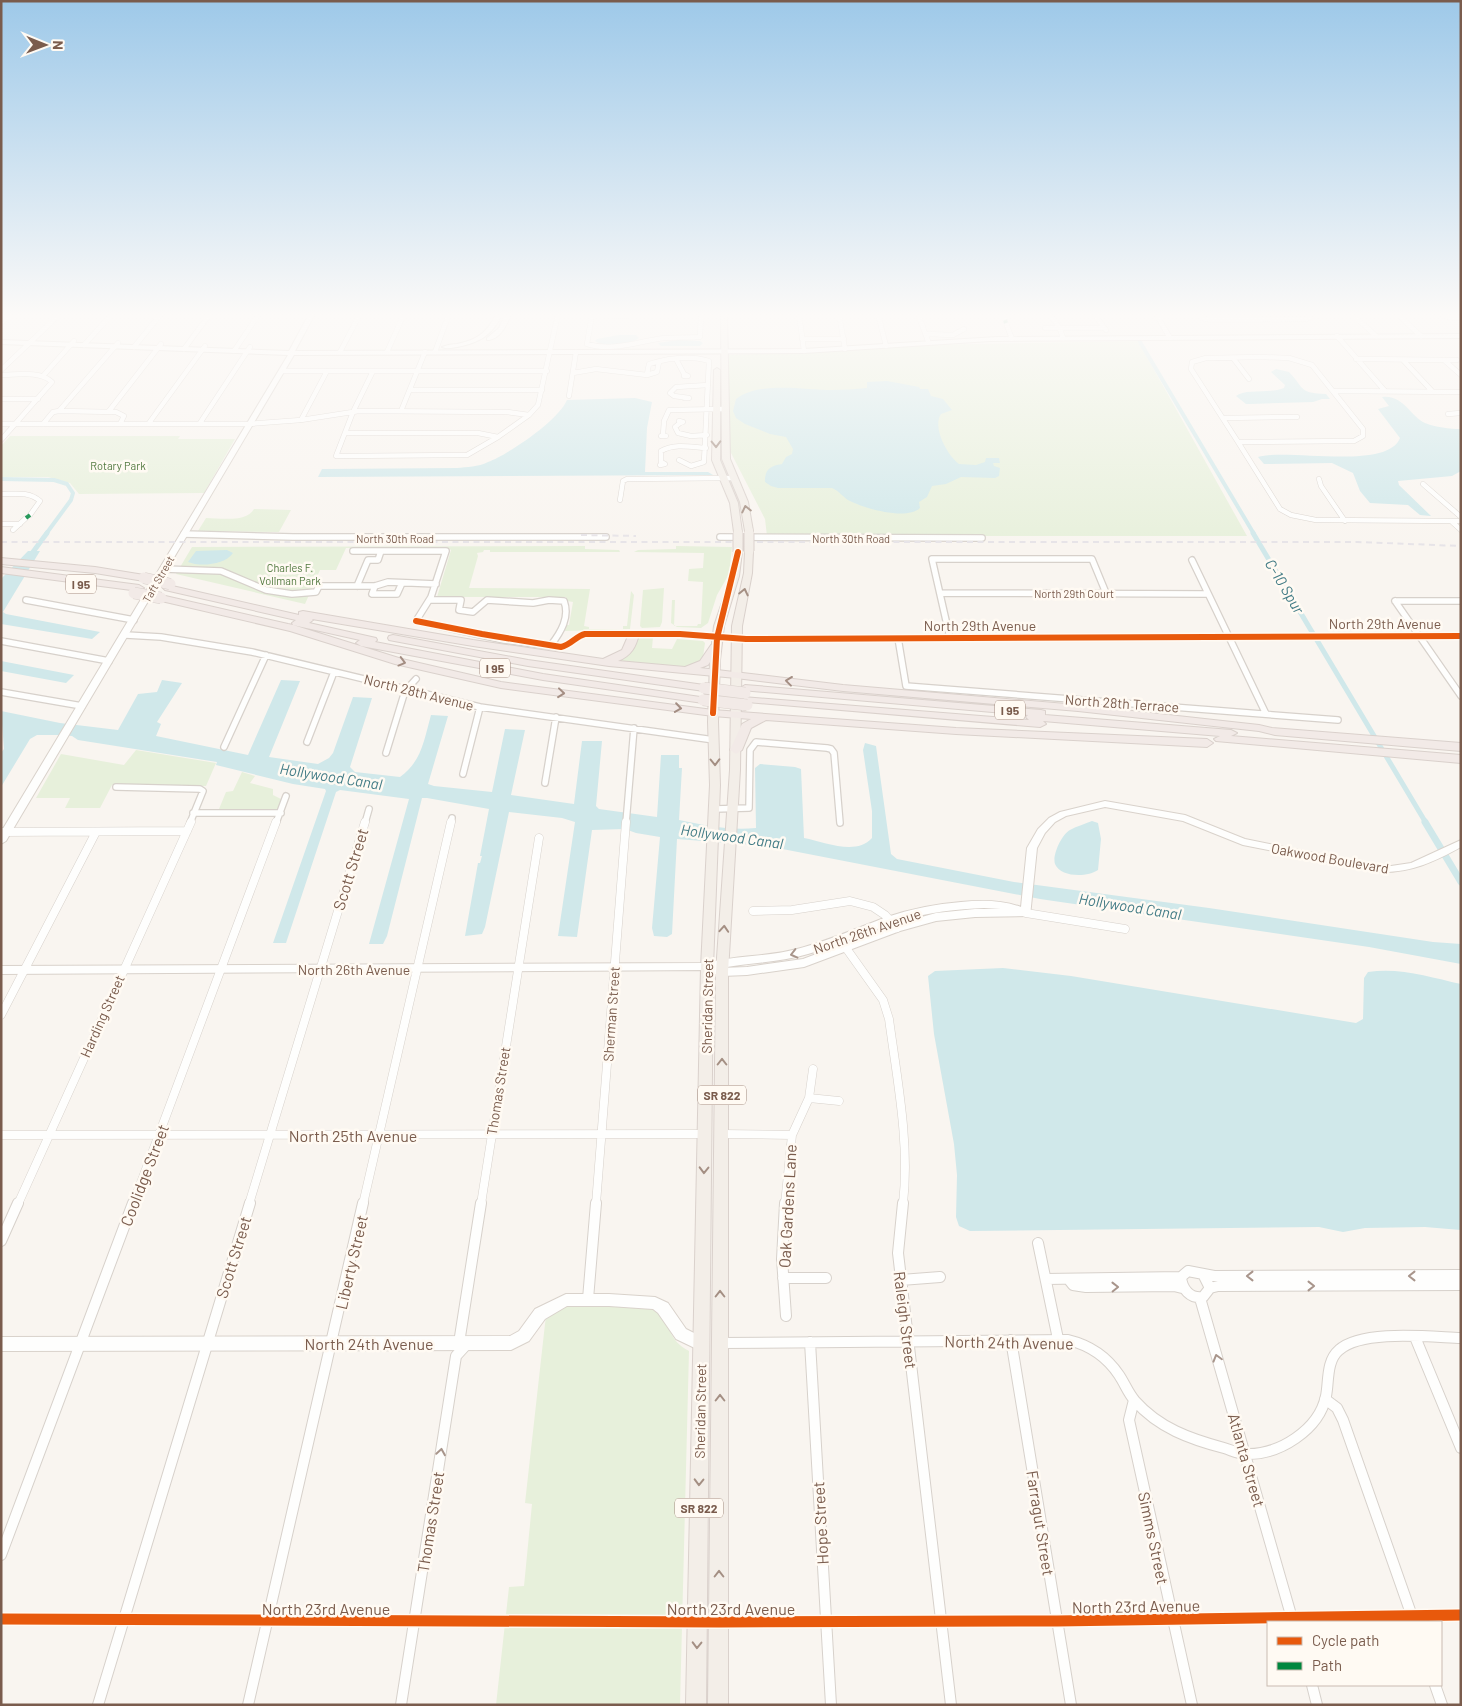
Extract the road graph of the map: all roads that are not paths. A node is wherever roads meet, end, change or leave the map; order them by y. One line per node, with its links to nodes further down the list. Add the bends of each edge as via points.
1 (42, 394): 16 (street)
2 (74, 394): 20 (street)
3 (123, 394): 21 (street)
4 (171, 394): 36 (street)
5 (219, 394): 30 (street)
6 (268, 394): 37 (street, Taft Street)
7 (315, 394): 29 (street)
8 (362, 394): 23 (street)
9 (408, 394): 22 (street)
10 (541, 394): 26 (street, via 538,405)
11 (671, 394): 17 (street)
12 (711, 394): 19 (street)
13 (717, 394): 19 (main road, Sheridan Street / SR 822)
14 (1207, 394): 28 (street)
15 (1335, 394): 43 (street, via 1363,429 1363,436 1354,441)
16 (38, 398): 18 (street); 33 (street)
17 (684, 398)
18 (1, 399)
19 (716, 409): 39 (street, via 668,410); 40 (street); 47 (main road, Sheridan Street / SR 822, one-way to 47, via 716,460); 48 (main road, Sheridan Street / SR 822)
20 (59, 411): 21 (street); 34 (street, via 53,412)
21 (109, 411): 35 (street, via 124,416)
22 (401, 411): 23 (street); 26 (street)
23 (353, 412): 29 (street); 38 (street)
24 (1461, 413): 25 (street)
25 (1448, 414)
26 (530, 415): 41 (street)
27 (1297, 417): 28 (street)
28 (1223, 418): 43 (street)
29 (302, 420): 37 (street)
30 (200, 423): 36 (street); 37 (street)
31 (680, 423): 40 (street, via 675,427 678,433)
32 (1, 424): 33 (street)
33 (16, 424): 34 (street); 42 (street)
34 (43, 424): 35 (street)
35 (120, 424): 36 (street)
36 (149, 424)
37 (249, 424): 60 (street, Taft Street)
38 (346, 433): 41 (street, via 478,433); 41 (street, via 336,456 466,455)
39 (663, 435)
40 (707, 435): 44 (street)
41 (498, 437)
42 (1, 440)
43 (1237, 442): 54 (street, via 1280,509 1303,519)
44 (706, 448): 45 (street, via 702,464 686,465); 46 (street, via 664,448 661,451)
45 (680, 460)
46 (662, 463)
47 (723, 478): 48 (street); 52 (street, via 627,479 623,481); 97 (main road, Sheridan Street / SR 822, bridge, via 734,503 738,552 735,576)
48 (733, 478): 93 (main road, Sheridan Street / SR 822, one-way to 48, bridge, via 748,573 749,531 744,502)
49 (1320, 479): 54 (street, via 1321,486)
50 (1423, 484): 53 (street)
51 (1, 494): 57 (street, via 29,494 40,501)
52 (620, 500)
53 (1461, 519): 55 (street)
54 (1345, 521): 55 (street)
55 (1451, 521): 59 (street)
56 (1, 524): 57 (street)
57 (20, 524): 58 (street)
58 (13, 530)
59 (1461, 530)
60 (184, 534): 61 (street, North 30th Road, via 293,538); 68 (street, Taft Street)
61 (606, 537)
62 (720, 537): 63 (street, North 30th Road)
63 (982, 538)
64 (353, 551): 65 (street)
65 (381, 551): 71 (street, via 446,551); 73 (street, via 378,560 368,560)
66 (1192, 560): 78 (street)
67 (5, 567): 69 (highway, I 95); 69 (highway, I 95)
68 (164, 569): 73 (street, via 221,571 272,592 296,594 316,592 319,586); 83 (street, Taft Street)
69 (32, 571): 72 (highway, I 95); 72 (highway, I 95)
70 (402, 583): 71 (street); 74 (street, via 388,582); 74 (street, via 397,594 372,594)
71 (436, 584): 80 (street)
72 (140, 586): 75 (highway, I 95, bridge); 75 (highway, I 95, bridge)
73 (358, 586): 74 (street)
74 (375, 586)
75 (166, 591): 82 (highway, I 95); 84 (highway, I 95); 109 (highway, via 423,650 618,683)
76 (940, 593): 77 (street, North 29th Court); 77 (street, via 932,559 1092,559); 91 (street)
77 (1106, 593): 78 (street, North 29th Court)
78 (1208, 594): 89 (street)
79 (26, 600): 83 (street)
80 (431, 600): 92 (street, via 461,600 459,610 472,612 484,601 533,604 564,601 565,613); 99 (street, via 416,621 491,637)
81 (1461, 601): 86 (street, via 1395,601)
82 (303, 614): 102 (highway); 109 (highway, I 95, via 452,646)
83 (134, 620): 90 (street, Taft Street)
84 (289, 627): 109 (highway, I 95, via 543,677); 115 (highway, one-way to 115, via 399,662 458,676 540,691)
85 (1461, 630): 86 (street, North 29th Avenue)
86 (1417, 633): 89 (street, North 29th Avenue); 94 (street, North 29th Avenue); 111 (street)
87 (609, 634): 88 (street, North 29th Avenue); 96 (street, via 581,634); 97 (street, North 29th Avenue, via 665,630)
88 (634, 634): 97 (street, North 29th Avenue); 102 (highway, via 627,653)
89 (1229, 634): 91 (street, North 29th Avenue); 116 (street)
90 (126, 635): 100 (street, North 28th Avenue, via 176,639); 101 (street, Taft Street)
91 (950, 635): 93 (street, North 29th Avenue); 95 (street, North 29th Avenue)
92 (558, 636): 96 (street); 99 (street)
93 (736, 636): 95 (street, North 29th Avenue); 97 (street, North 29th Avenue); 106 (main road, Sheridan Street / SR 822)
94 (1461, 636)
95 (898, 638): 116 (street, North 28th Terrace, via 906,686)
96 (573, 639): 99 (street, via 564,647)
97 (717, 639): 103 (highway, via 704,663); 105 (main road, Sheridan Street / SR 822)
98 (1, 641): 101 (street)
99 (551, 645)
100 (266, 655): 104 (street, North 28th Avenue); 126 (street)
101 (109, 661): 113 (street, Taft Street)
102 (597, 661): 103 (highway)
103 (684, 670): 105 (highway)
104 (334, 672): 108 (street, North 28th Avenue); 124 (street)
105 (715, 673): 106 (highway); 115 (main road, Sheridan Street / SR 822)
106 (736, 675): 117 (main road, Sheridan Street / SR 822); 122 (highway, one-way to 106, via 1170,717 843,688)
107 (416, 679): 108 (street)
108 (407, 689): 114 (street, North 28th Avenue); 132 (street)
109 (704, 691): 112 (highway, I 95, bridge); 112 (highway, I 95)
110 (1, 692): 113 (street)
111 (1460, 692)
112 (746, 696): 122 (highway, I 95); 125 (highway, I 95); 128 (highway)
113 (82, 706): 147 (street, Taft Street)
114 (480, 707): 118 (street, North 28th Avenue); 135 (street)
115 (714, 713): 117 (highway); 123 (main road, Sheridan Street / SR 822)
116 (1266, 714): 120 (street, North 28th Terrace)
117 (736, 716): 119 (highway); 129 (main road, Sheridan Street / SR 822)
118 (556, 717): 121 (street, North 28th Avenue); 136 (street)
119 (767, 717): 125 (highway, via 992,733); 129 (highway, via 746,726)
120 (1338, 720)
121 (634, 728): 123 (street, North 28th Avenue); 160 (street, Sherman Street)
122 (1274, 732): 128 (highway, I 95)
123 (714, 740): 140 (main road, Sheridan Street / SR 822, one-way to 140)
124 (307, 742)
125 (1207, 743): 128 (highway, I 95)
126 (224, 747)
127 (1461, 747): 130 (highway, I 95)
128 (1368, 748): 130 (highway, I 95); 130 (highway, I 95)
129 (736, 750): 141 (main road, Sheridan Street / SR 822)
130 (1396, 750): 131 (highway); 133 (highway); 134 (highway, I 95)
131 (1461, 752)
132 (386, 753)
133 (1461, 759)
134 (1461, 764)
135 (463, 774)
136 (545, 783)
137 (116, 787): 142 (street, Harding Street, via 200,789 203,791)
138 (286, 796): 143 (street, Coolidge Street)
139 (369, 809): 161 (street, Scott Street)
140 (715, 809): 141 (street); 157 (main road, Sheridan Street / SR 822)
141 (732, 809): 145 (street, via 749,808 750,750 756,742 832,749); 158 (main road, Sheridan Street / SR 822, one-way to 141)
142 (193, 813): 143 (street); 146 (street, Harding Street)
143 (281, 813): 166 (street, Coolidge Street)
144 (452, 818): 162 (street, Liberty Street)
145 (840, 823)
146 (187, 831): 148 (street); 165 (street, Harding Street)
147 (4, 832): 148 (street); 150 (street, Taft Street)
148 (96, 832): 164 (street)
149 (539, 838): 159 (street, Thomas Street)
150 (1, 841)
151 (1461, 843): 153 (street, Oakwood Boulevard, via 1415,867 1369,868 1243,842 1197,825 1096,808 1063,814 1041,831 1032,848)
152 (753, 911): 154 (street, via 856,901 878,910)
153 (1026, 913): 154 (street, North 26th Avenue, via 1013,906 982,904 932,909); 155 (street, North 26th Avenue)
154 (894, 924): 156 (street, North 26th Avenue); 158 (street, North 26th Avenue, one-way to 158, via 795,954)
155 (1125, 929)
156 (846, 948): 158 (street, North 26th Avenue, via 791,966 747,971); 191 (street, Raleigh Street, via 884,1000 889,1019 906,1166 898,1234)
157 (707, 967): 158 (street, North 26th Avenue); 160 (street, North 26th Avenue); 171 (main road, Sheridan Street / SR 822)
158 (722, 967): 175 (main road, Sheridan Street / SR 822, one-way to 158)
159 (518, 968): 160 (street, North 26th Avenue); 162 (street, North 26th Avenue); 180 (street, Thomas Street)
160 (614, 968): 173 (street, Sherman Street)
161 (320, 969): 162 (street, North 26th Avenue); 166 (street, North 26th Avenue); 179 (street, Scott Street)
162 (419, 969): 172 (street, Liberty Street)
163 (1, 970): 164 (street, North 26th Avenue)
164 (26, 970): 165 (street, North 26th Avenue); 167 (street)
165 (123, 970): 166 (street, North 26th Avenue); 177 (street, Harding Street)
166 (221, 970): 178 (street, Coolidge Street)
167 (1, 1016)
168 (813, 1069): 169 (street, Oak Gardens Lane)
169 (809, 1098): 170 (street); 181 (street, Oak Gardens Lane)
170 (839, 1102)
171 (705, 1104): 174 (main road, Sheridan Street / SR 822); 175 (main road, via 711,1122)
172 (380, 1134): 179 (street, North 25th Avenue); 180 (street, North 25th Avenue); 207 (street, Liberty Street)
173 (602, 1134): 174 (street, North 25th Avenue); 180 (street, North 25th Avenue); 198 (street, Sherman Street)
174 (705, 1134): 182 (main road, via 715,1144); 199 (main road, Sheridan Street / SR 822, one-way to 199)
175 (722, 1134): 181 (street); 182 (main road, Sheridan Street / SR 822)
176 (1, 1135): 177 (street, North 25th Avenue)
177 (48, 1135): 178 (street, North 25th Avenue); 183 (street, Harding Street)
178 (159, 1135): 179 (street, North 25th Avenue); 211 (street, Coolidge Street)
179 (270, 1135): 212 (street, Scott Street)
180 (492, 1135): 208 (street, Thomas Street)
181 (792, 1135): 189 (street, Oak Gardens Lane, via 783,1223)
182 (721, 1163): 209 (main road, Sheridan Street / SR 822, one-way to 182)
183 (1, 1241)
184 (1038, 1243): 192 (street)
185 (1204, 1276): 186 (street, one-way to 185); 188 (street, via 1188,1271); 196 (street)
186 (1461, 1276)
187 (940, 1277): 191 (street)
188 (1181, 1277): 193 (street); 195 (street)
189 (783, 1278): 190 (street); 200 (street, Oak Gardens Lane)
190 (826, 1278)
191 (901, 1280): 205 (street, Raleigh Street)
192 (1046, 1280): 193 (street); 203 (street)
193 (1069, 1280): 195 (street, one-way to 195, via 1073,1285 1086,1288)
194 (1461, 1285): 196 (street, one-way to 194)
195 (1182, 1288): 197 (street)
196 (1210, 1288): 197 (street, via 1207,1295)
197 (1200, 1298): 218 (street, Atlanta Street, one-way to 197)
198 (588, 1299): 208 (street, North 24th Avenue, via 566,1300 554,1305 540,1314 524,1336 511,1343); 213 (street, North 24th Avenue, via 655,1303 663,1308 681,1334)
199 (702, 1311): 209 (main road, via 709,1333); 213 (main road, Sheridan Street / SR 822)
200 (786, 1316)
201 (1416, 1336): 202 (street, North 24th Avenue); 215 (street, North 24th Avenue, via 1365,1338 1338,1350); 217 (street)
202 (1461, 1338)
203 (1058, 1339): 204 (street, North 24th Avenue); 216 (street, North 24th Avenue, via 1092,1347 1116,1371)
204 (1010, 1340): 205 (street, North 24th Avenue); 229 (street, Farragut Street)
205 (910, 1341): 206 (street, North 24th Avenue); 228 (street, Raleigh Street)
206 (810, 1342): 209 (street, North 24th Avenue); 227 (street, Hope Street)
207 (333, 1343): 208 (street, North 24th Avenue); 212 (street, North 24th Avenue); 230 (street, Liberty Street)
208 (464, 1343): 226 (street, Thomas Street, one-way to 208, via 456,1356)
209 (720, 1343): 214 (main road, Sheridan Street / SR 822)
210 (1, 1344): 211 (street, North 24th Avenue)
211 (81, 1344): 212 (street, North 24th Avenue); 219 (street, Coolidge Street)
212 (206, 1344): 224 (street, Scott Street)
213 (701, 1344): 214 (main road); 231 (main road, Sheridan Street / SR 822, one-way to 231)
214 (720, 1370): 232 (main road, Sheridan Street / SR 822, one-way to 214)
215 (1325, 1399): 218 (street, North 24th Avenue, via 1308,1428 1293,1440 1271,1450); 223 (street, via 1337,1408 1343,1420)
216 (1134, 1400): 218 (street, North 24th Avenue, via 1156,1420 1187,1438); 221 (street, Simms Street, via 1128,1420)
217 (1461, 1448)
218 (1246, 1454): 225 (street, Atlanta Street)
219 (1, 1555)
220 (1461, 1615): 223 (street, North 23rd Avenue)
221 (1172, 1618): 225 (street, North 23rd Avenue); 229 (street, North 23rd Avenue); 243 (street, Simms Street)
222 (1, 1619): 224 (street, North 23rd Avenue)
223 (1413, 1619): 225 (street, North 23rd Avenue)
224 (124, 1620): 230 (street, North 23rd Avenue); 235 (street, Scott Street)
225 (1293, 1620)
226 (414, 1621): 230 (street, North 23rd Avenue); 231 (street, North 23rd Avenue); 237 (street, Thomas Street)
227 (826, 1621): 228 (street, North 23rd Avenue); 232 (street, North 23rd Avenue); 240 (street, Hope Street)
228 (942, 1621): 229 (street, North 23rd Avenue); 241 (street, Raleigh Street)
229 (1057, 1621): 242 (street, Farragut Street)
230 (266, 1622): 236 (street, Liberty Street)
231 (698, 1622): 232 (street, North 23rd Avenue); 238 (main road, Sheridan Street / SR 822, one-way to 238)
232 (719, 1622): 239 (main road, Sheridan Street / SR 822)
233 (1312, 1686): 244 (street)
234 (1435, 1686): 245 (street)
235 (98, 1705)
236 (248, 1705)
237 (401, 1705)
238 (696, 1705)
239 (718, 1705)
240 (830, 1705)
241 (951, 1705)
242 (1071, 1705)
243 (1192, 1705)
244 (1317, 1705)
245 (1442, 1705)

